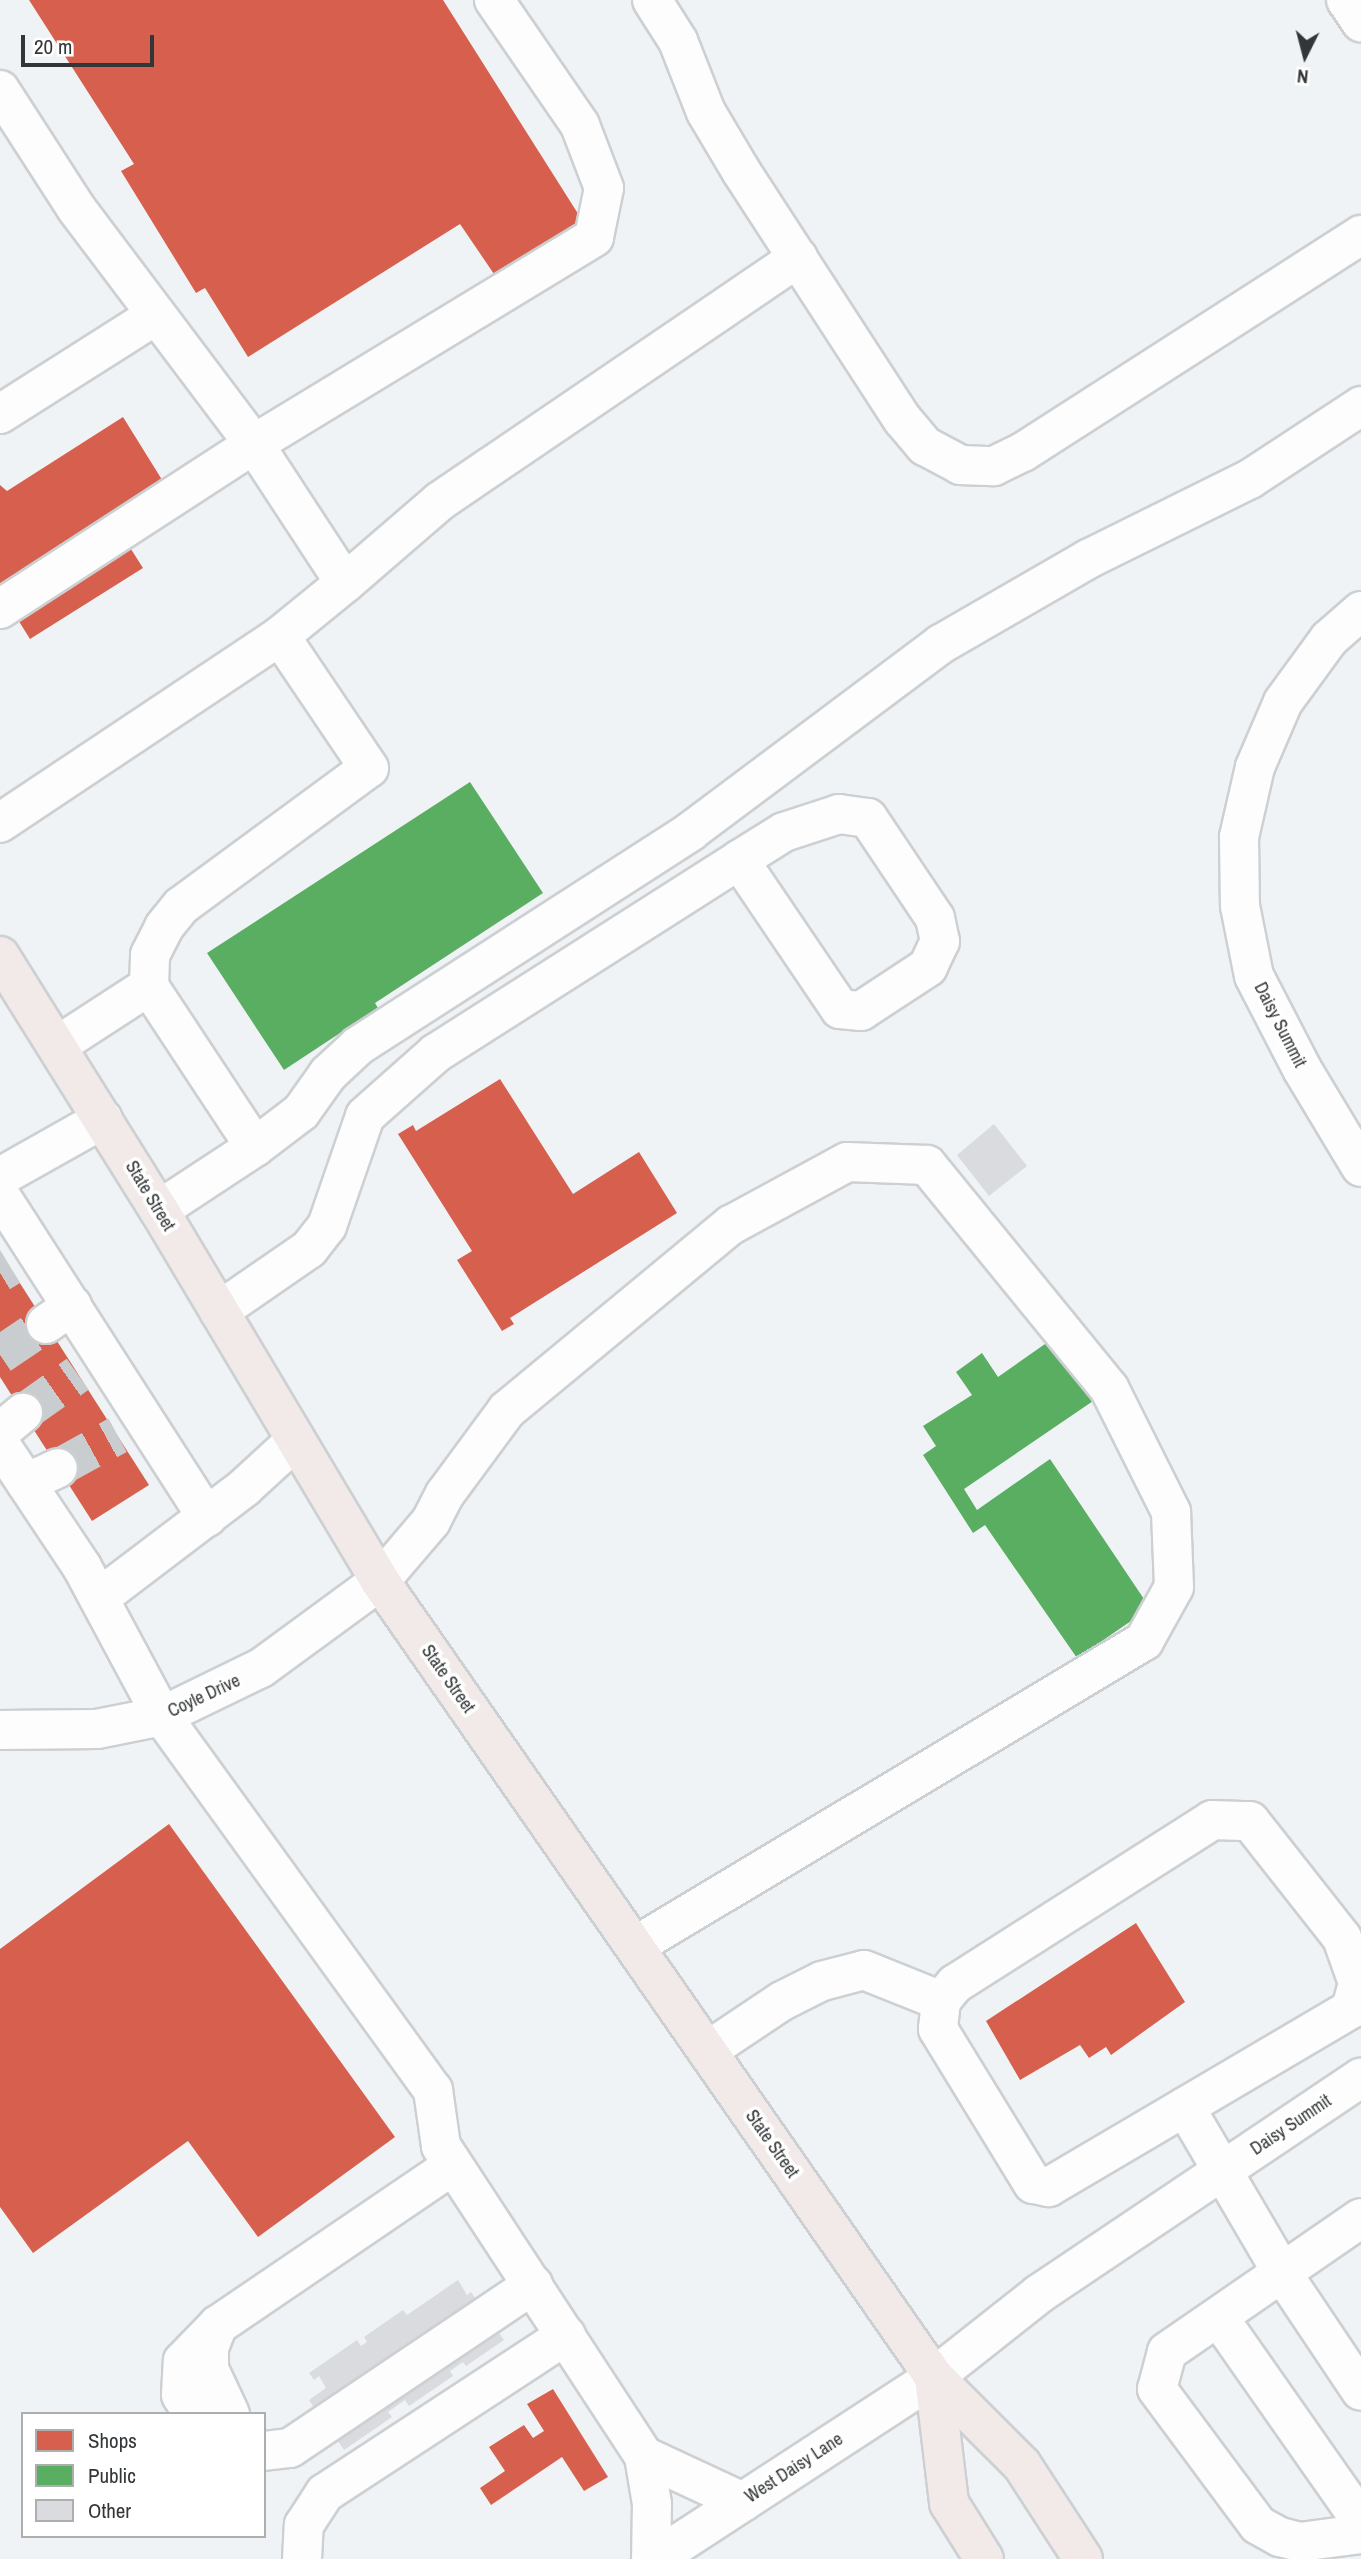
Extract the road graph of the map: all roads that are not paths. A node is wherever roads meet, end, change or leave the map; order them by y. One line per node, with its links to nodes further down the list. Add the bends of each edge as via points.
1 (494, 0): 11 (street, via 580,125 604,188 594,237)
2 (652, 0): 7 (street, via 678,41 706,112)
3 (1346, 0): 4 (street)
4 (1361, 23)
5 (5, 107): 8 (street)
6 (1361, 235): 7 (street, via 1023,452 994,466 960,465 925,446)
7 (798, 258): 12 (street, via 440,501)
8 (156, 315): 10 (street); 11 (street)
9 (1361, 406): 17 (street, via 1250,479 1088,559 941,644)
10 (0, 414)
11 (254, 444): 12 (street); 13 (street)
12 (345, 583): 15 (street)
13 (0, 609)
14 (1361, 611): 24 (street, Daisy Summit, via 1329,639 1283,702 1255,767 1239,837 1240,906 1254,975 1302,1069)
15 (280, 636): 16 (street); 20 (street, via 369,768 181,906 150,955)
16 (0, 822)
17 (691, 831): 18 (street); 23 (street, via 358,1046 328,1074 301,1111)
18 (732, 864): 18 (street, via 795,828 839,814 868,818 935,918 940,941 928,967 861,1011 840,1009); 28 (street, via 436,1053 365,1116 327,1226 309,1249)
19 (0, 956): 21 (main road, State Street)
20 (149, 986): 21 (street); 23 (street)
21 (58, 1045): 22 (main road, State Street)
22 (103, 1119): 25 (street); 27 (main road, State Street)
23 (255, 1147): 27 (street)
24 (1361, 1167)
25 (0, 1177)
26 (0, 1195): 31 (street, via 22,1258 132,1428)
27 (159, 1210): 28 (main road, State Street)
28 (219, 1311): 29 (main road, State Street)
29 (294, 1442): 31 (street); 32 (main road, State Street)
30 (0, 1444): 33 (street, via 42,1476)
31 (207, 1517): 33 (street)
32 (380, 1581): 34 (street, Coyle Drive, via 261,1668); 36 (main road, State Street); 36 (street, Coyle Drive, via 431,1521 445,1494 507,1410 731,1225 847,1162 927,1165 1109,1388 1171,1511 1174,1587 1144,1641)
33 (99, 1598): 34 (street)
34 (162, 1716): 35 (street, Coyle Drive, via 97,1729); 41 (street, via 433,2090 439,2139)
35 (0, 1730)
36 (635, 1946): 38 (main road, State Street)
37 (941, 2001): 38 (street, via 864,1970 822,1981 782,2001); 40 (street, via 938,2029 1033,2184 1049,2187); 40 (street, via 955,1984 1212,1820 1250,1821 1342,1938 1358,1983 1350,2009)
38 (707, 2051): 49 (main road, State Street)
39 (1361, 2078): 42 (street, Daisy Summit)
40 (1185, 2107): 42 (street)
41 (453, 2165): 45 (street); 47 (street)
42 (1221, 2172): 44 (street); 49 (street, Daisy Summit, via 1039,2294)
43 (1361, 2218): 44 (street)
44 (1283, 2276): 46 (street); 50 (street)
45 (533, 2286): 48 (street); 53 (street)
46 (1219, 2318): 56 (street); 57 (street, via 1167,2352 1157,2389 1258,2525 1300,2542)
47 (218, 2325): 51 (street, via 183,2361 181,2395); 52 (street, via 209,2348 209,2370)
48 (566, 2335): 54 (street); 58 (street, via 325,2493 304,2525)
49 (934, 2377): 55 (street, West Daisy Lane); 60 (main road, State Street, via 949,2503); 61 (main road, State Street, via 1022,2465)
50 (1361, 2391)
51 (192, 2412)
52 (229, 2412)
53 (273, 2454)
54 (644, 2456): 55 (street); 59 (street, via 652,2504)
55 (743, 2502): 59 (street, West Daisy Lane)
56 (1361, 2521)
57 (1361, 2534)
58 (302, 2559)
59 (653, 2559)
60 (984, 2559)
61 (1083, 2559)

